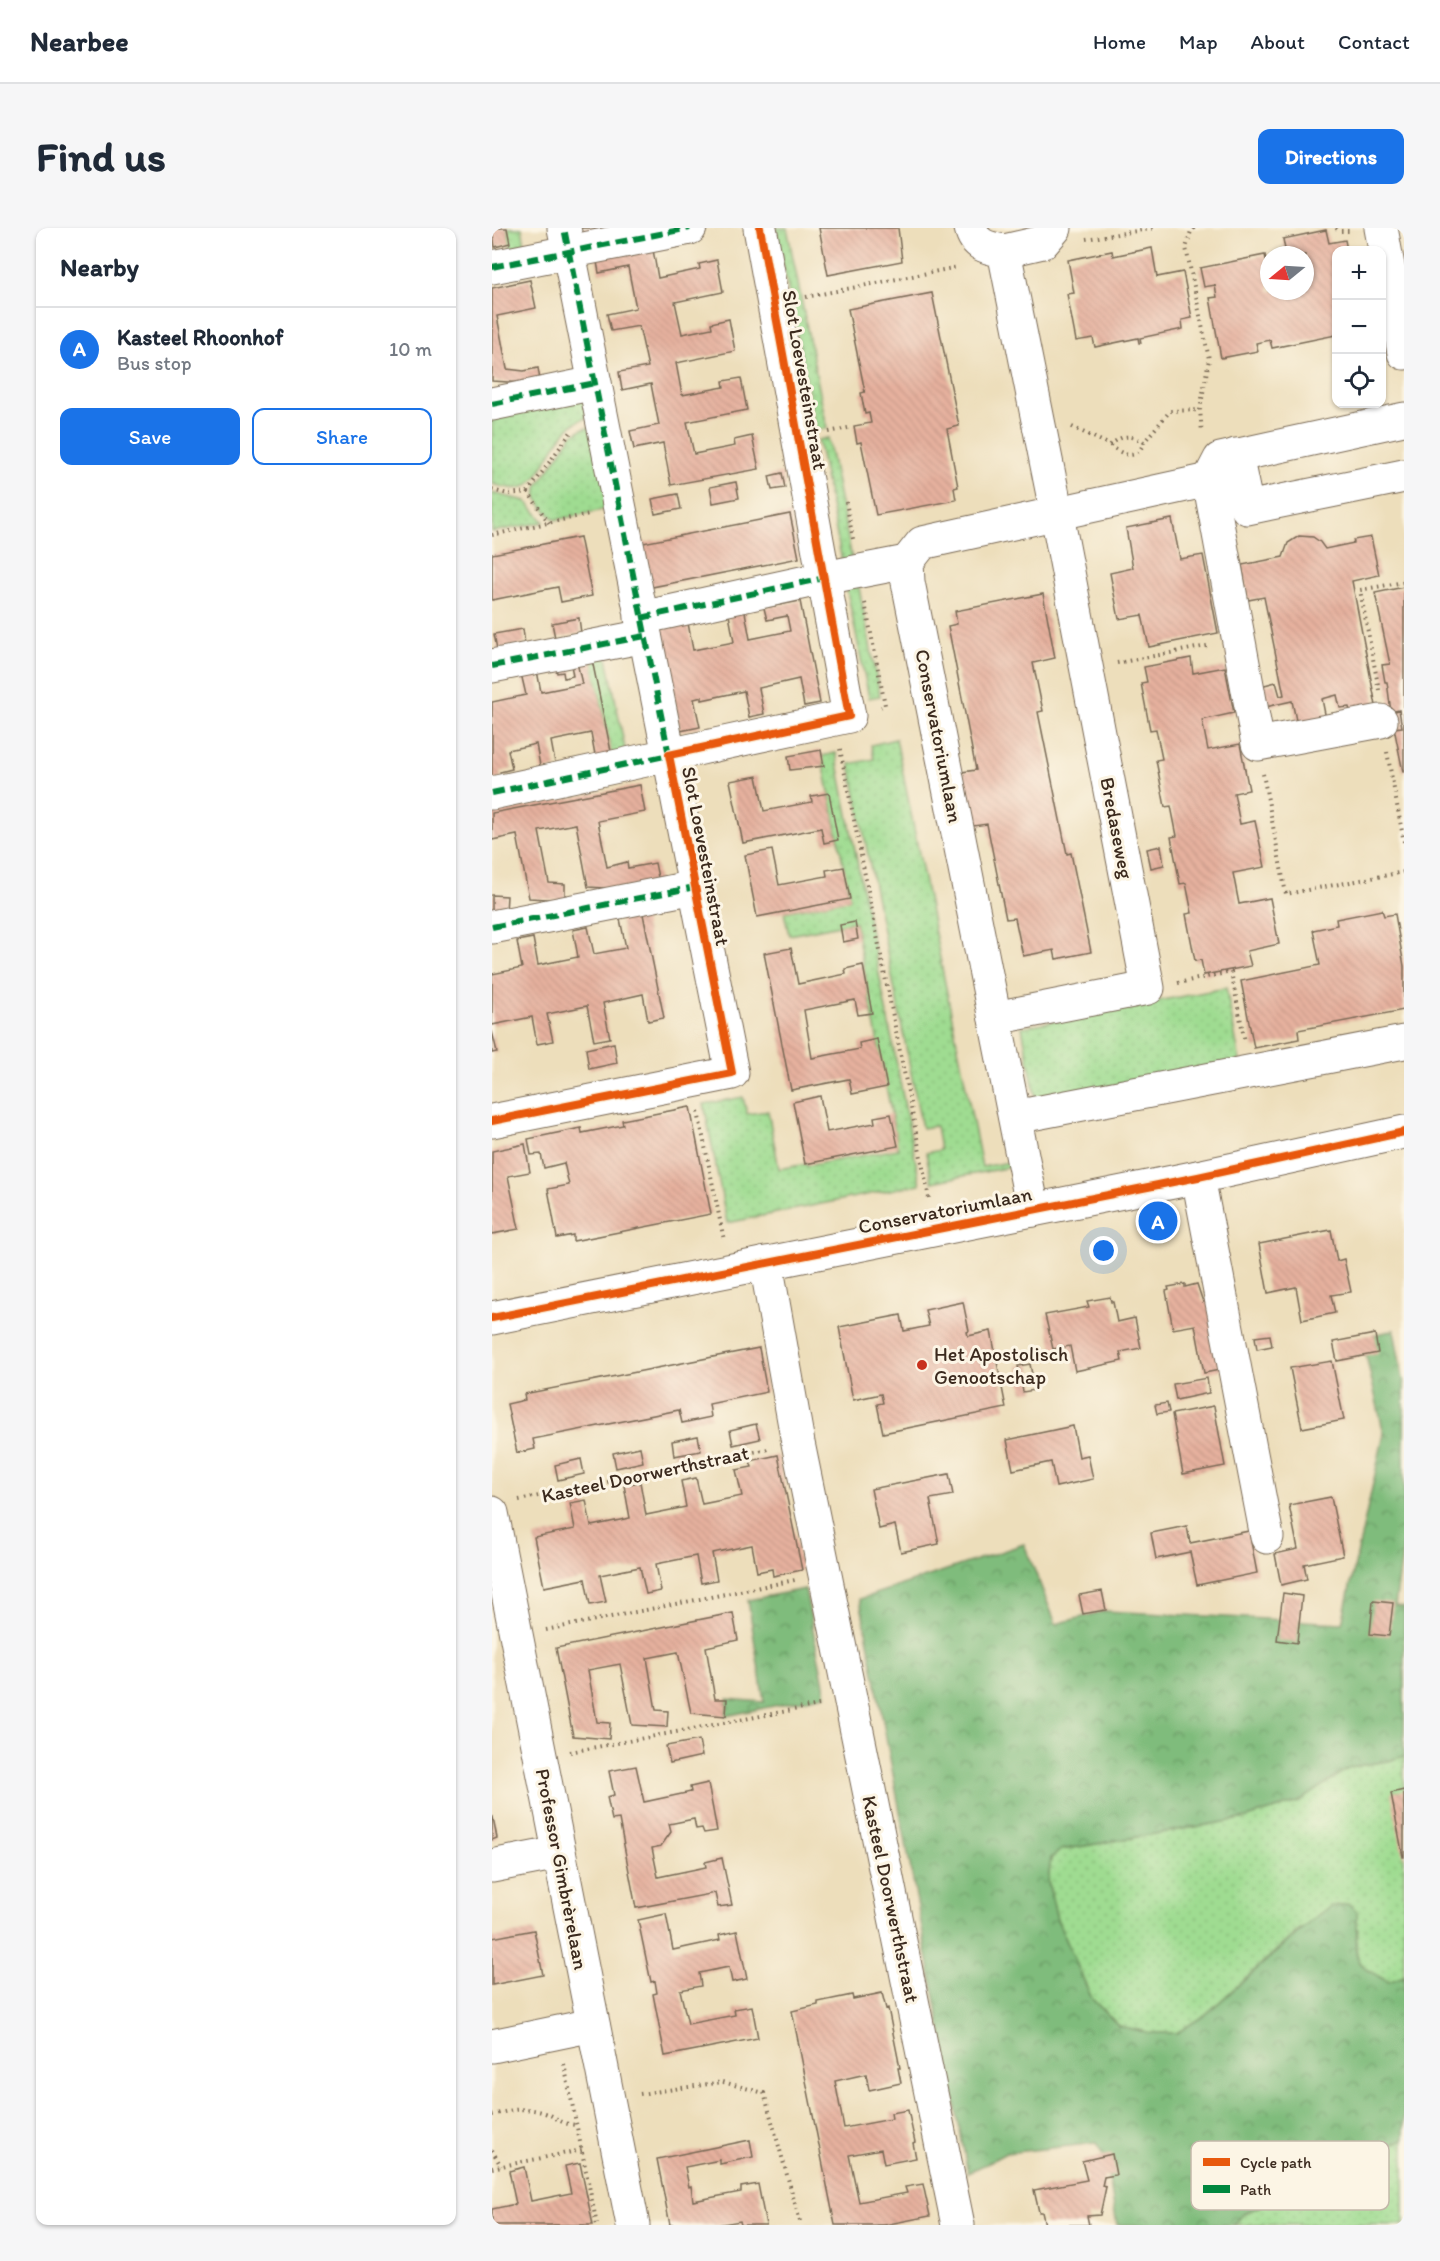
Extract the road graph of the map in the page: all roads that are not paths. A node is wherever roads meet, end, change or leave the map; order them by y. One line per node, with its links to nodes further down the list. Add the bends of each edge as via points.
1 (690, 228): 5 (street)
2 (760, 228): 17 (street, Slot Loevesteinstraat)
3 (1381, 228): 8 (street)
4 (1069, 234): 6 (street, via 1043,242)
5 (566, 239): 7 (street); 9 (street)
6 (986, 242): 15 (street, via 1039,425)
7 (492, 267)
8 (1404, 353)
9 (595, 383): 10 (street); 18 (street)
10 (492, 404)
11 (1404, 420): 12 (street)
12 (1236, 455): 13 (street, via 1247,508); 14 (street, via 1220,459)
13 (1404, 476)
14 (1209, 480): 15 (street); 20 (street, via 1258,744)
15 (1057, 514): 16 (street, via 922,543); 25 (street, Bredaseweg, via 1148,988)
16 (907, 562): 17 (street); 25 (street, Conservatoriumlaan)
17 (824, 578): 18 (street); 21 (street, Slot Loevesteinstraat, via 849,716)
18 (643, 627): 19 (street); 21 (street)
19 (492, 666)
20 (1381, 721)
21 (669, 755): 22 (street); 23 (street, Slot Loevesteinstraat)
22 (492, 793)
23 (695, 887): 24 (street, Slot Loevesteinstraat); 28 (street, Slot Loevesteinstraat, via 732,1073)
24 (492, 927)
25 (995, 1018): 27 (street, Conservatoriumlaan)
26 (1404, 1042): 27 (street)
27 (1015, 1117): 31 (street, Conservatoriumlaan)
28 (492, 1121)
29 (1404, 1131): 30 (street, Conservatoriumlaan)
30 (1198, 1177): 31 (street, Conservatoriumlaan); 35 (street)
31 (1033, 1210): 32 (street, Conservatoriumlaan)
32 (766, 1263): 33 (street, Conservatoriumlaan); 42 (street, Kasteel Doorwerthstraat, via 798,1443)
33 (492, 1318)
34 (503, 1507): 36 (street, Professor Gimbrèrelaan)
35 (1267, 1537)
36 (499, 1579): 37 (street, Professor Gimbrèrelaan, via 516,1636)
37 (559, 1853): 38 (street); 39 (street, Professor Gimbrèrelaan)
38 (492, 1866)
39 (593, 2025): 40 (street); 41 (street, Professor Gimbrèrelaan)
40 (492, 2046)
41 (633, 2225)
42 (958, 2225)

